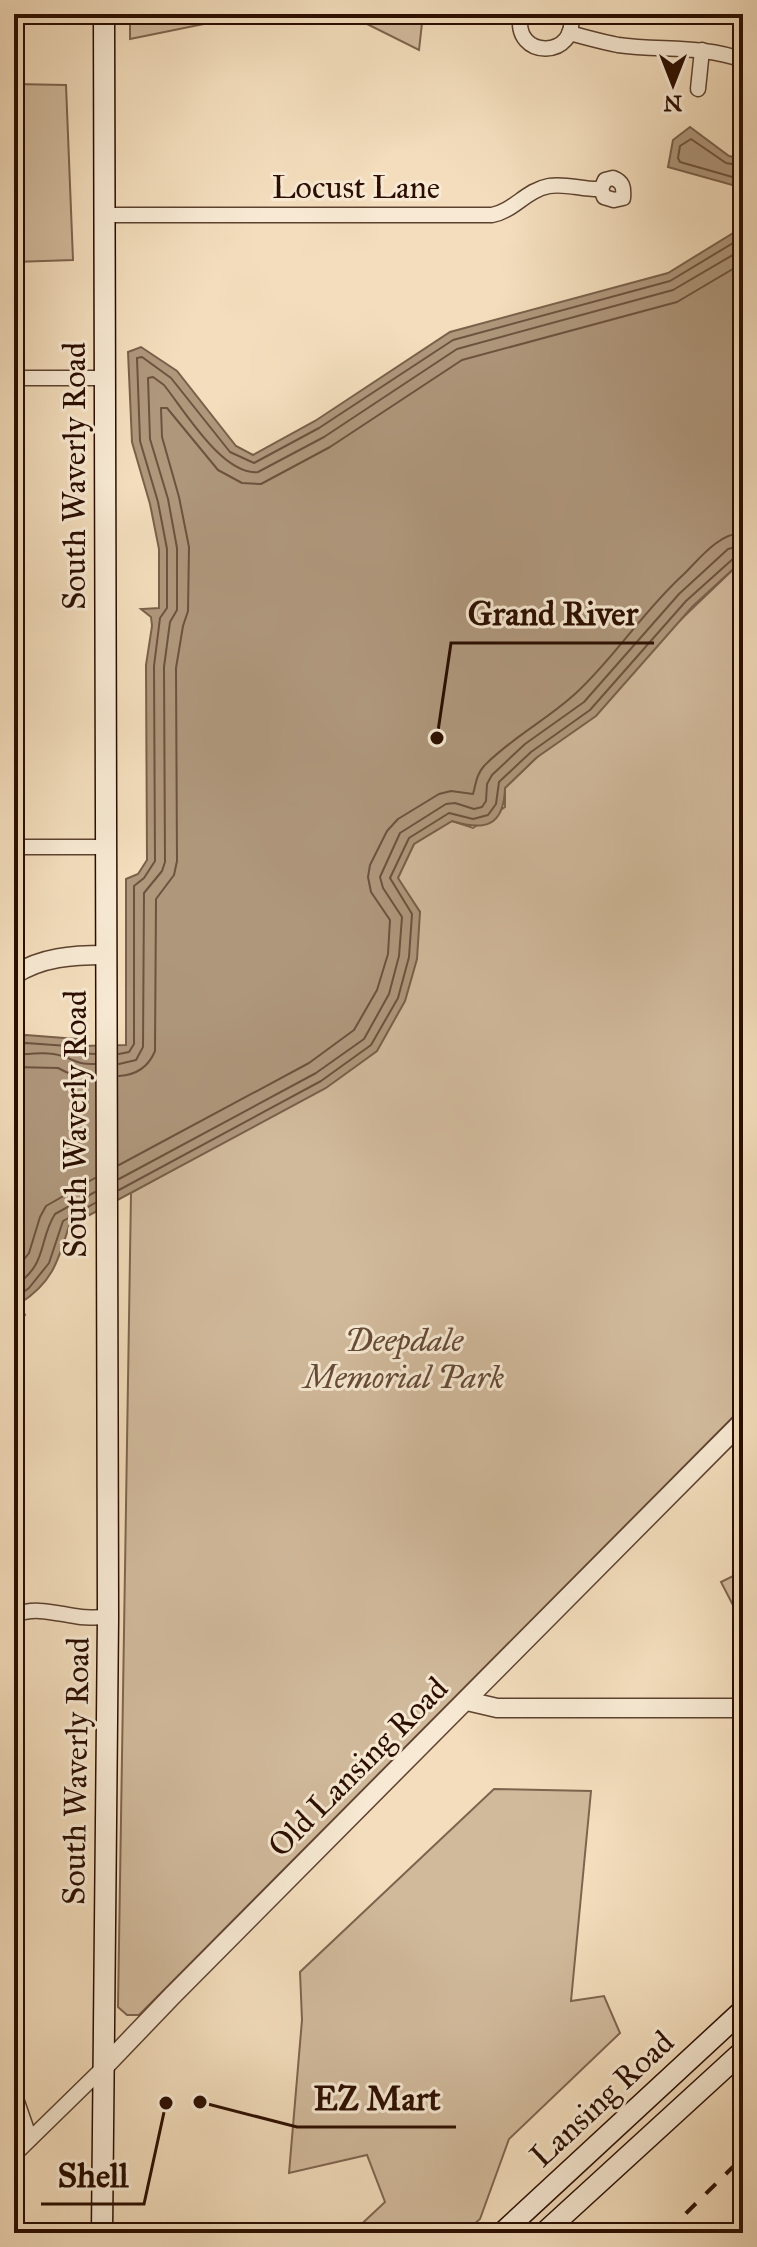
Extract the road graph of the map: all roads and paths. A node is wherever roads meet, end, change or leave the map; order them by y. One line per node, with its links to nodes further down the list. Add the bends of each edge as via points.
1 (104, 14): 9 (main road, South Waverly Road)
2 (521, 14): 4 (street, via 523,37 539,49 559,45)
3 (570, 14): 4 (street)
4 (569, 33): 5 (street, via 618,45)
5 (702, 50): 6 (street); 7 (street)
6 (743, 60)
7 (698, 89)
8 (601, 189): 9 (street, Locust Lane, via 550,186 492,215)
9 (103, 215): 11 (main road, South Waverly Road)
10 (14, 378): 11 (street)
11 (103, 378): 13 (main road, South Waverly Road)
12 (14, 847): 13 (street)
13 (106, 847): 14 (main road, South Waverly Road)
14 (105, 955): 15 (street, via 49,960); 18 (main road, South Waverly Road)
15 (14, 975)
16 (743, 1421): 19 (street, Old Lansing Road)
17 (14, 1615): 18 (street, via 46,1610)
18 (108, 1617): 23 (main road, South Waverly Road)
19 (467, 1701): 20 (street, via 497,1708); 23 (street, Old Lansing Road)
20 (743, 1708)
21 (743, 2010): 28 (main road, Lansing Road)
22 (743, 2051): 29 (main road, Lansing Road)
23 (103, 2068): 25 (street, Old Lansing Road); 27 (main road, South Waverly Road)
24 (14, 2093): 25 (street)
25 (30, 2139): 26 (street, Old Lansing Road)
26 (14, 2155)
27 (102, 2233)
28 (502, 2233)
29 (544, 2233)

